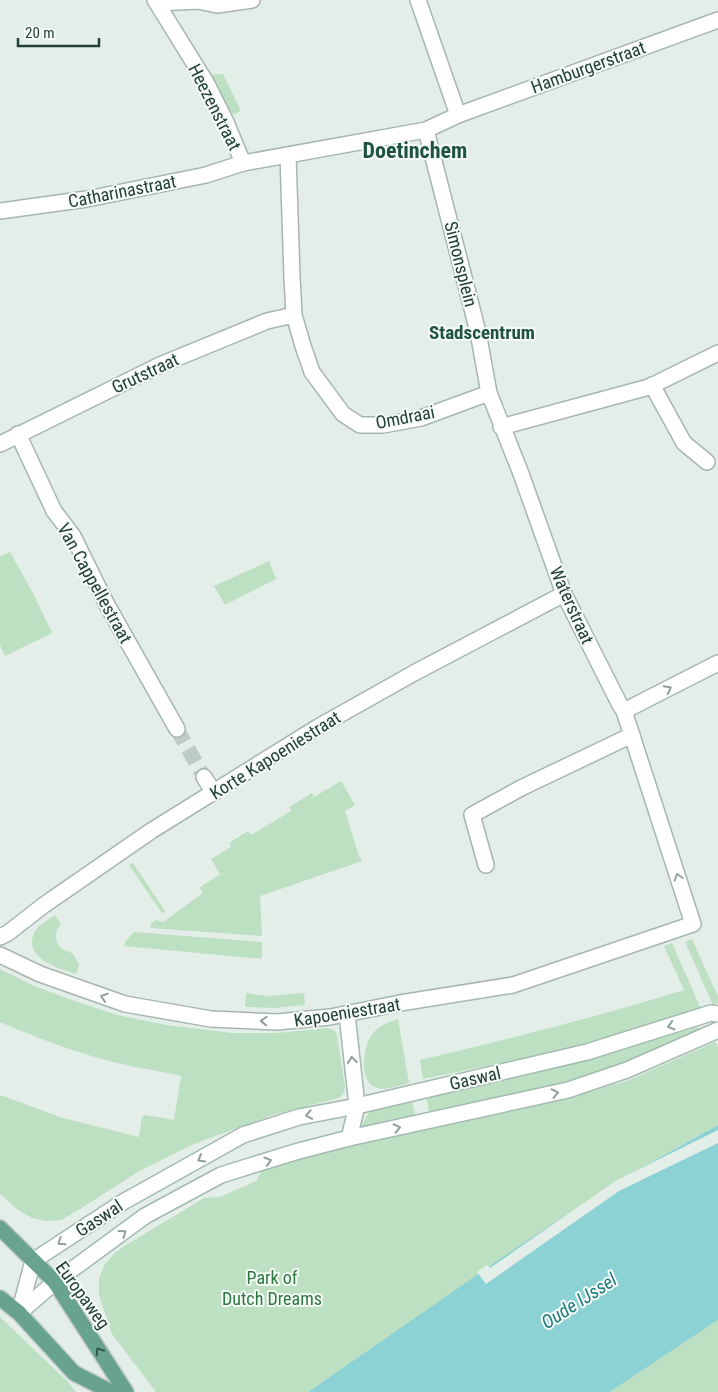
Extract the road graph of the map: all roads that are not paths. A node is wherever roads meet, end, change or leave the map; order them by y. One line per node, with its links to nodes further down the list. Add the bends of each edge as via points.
1 (252, 0): 3 (street, via 217,5 198,1)
2 (418, 0): 5 (street)
3 (156, 2): 8 (street, Heezenstraat, via 207,84)
4 (718, 20): 5 (street, Hamburgerstraat)
5 (458, 115): 6 (street)
6 (426, 130): 7 (street); 13 (street, Simonsplein, via 478,332)
7 (288, 155): 8 (street); 10 (street)
8 (243, 163): 9 (street, Catharinastraat, via 206,175 96,197)
9 (0, 211)
10 (294, 315): 13 (street, Omdraai, via 312,372 343,414 360,425 383,425 421,418); 15 (street, Grutstraat, via 267,321 160,365)
11 (717, 355): 12 (street)
12 (650, 386): 14 (street); 17 (street, via 684,443)
13 (489, 393): 14 (street, Simonsplein)
14 (501, 427): 18 (street, Simonsplein)
15 (18, 434): 16 (street, Grutstraat); 22 (street, Van Cappellestraat, via 54,511 73,536 106,603)
16 (0, 444)
17 (707, 462)
18 (520, 471): 19 (street, Waterstraat)
19 (564, 594): 21 (street, Waterstraat); 25 (street, Korte Kapoeniestraat, via 318,727)
20 (717, 667): 21 (street, one-way to 20)
21 (624, 711): 23 (street, Waterstraat)
22 (177, 729)
23 (632, 735): 26 (street, via 472,815); 27 (street, Waterstraat, one-way to 23)
24 (204, 777): 25 (street)
25 (214, 793): 28 (street, Korte Kapoeniestraat, via 151,831)
26 (486, 865)
27 (693, 924): 30 (street, Kapoeniestraat, via 513,985)
28 (0, 937)
29 (0, 955): 30 (street, Kapoeniestraat, one-way to 29, via 277,1022 211,1019 125,1004 40,974)
30 (347, 1014): 33 (street, one-way to 30)
31 (718, 1014): 33 (street, Gaswal, one-way to 33, via 711,1013 587,1052)
32 (718, 1030): 34 (street, Gaswal, one-way to 32, via 568,1090 627,1070)
33 (357, 1106): 34 (street); 36 (street, Gaswal, one-way to 36, via 299,1117 243,1135 123,1202)
34 (349, 1138): 37 (street, Gaswal, one-way to 34, via 145,1216 222,1175)
35 (0, 1228): 36 (main road, Europaweg)
36 (33, 1260): 37 (main road, Europaweg); 39 (street)
37 (55, 1282): 39 (street, Gaswal); 41 (main road, Europaweg, one-way to 37)
38 (0, 1298): 39 (main road)
39 (19, 1313): 40 (main road, via 74,1373)
40 (111, 1392)
41 (126, 1392)

